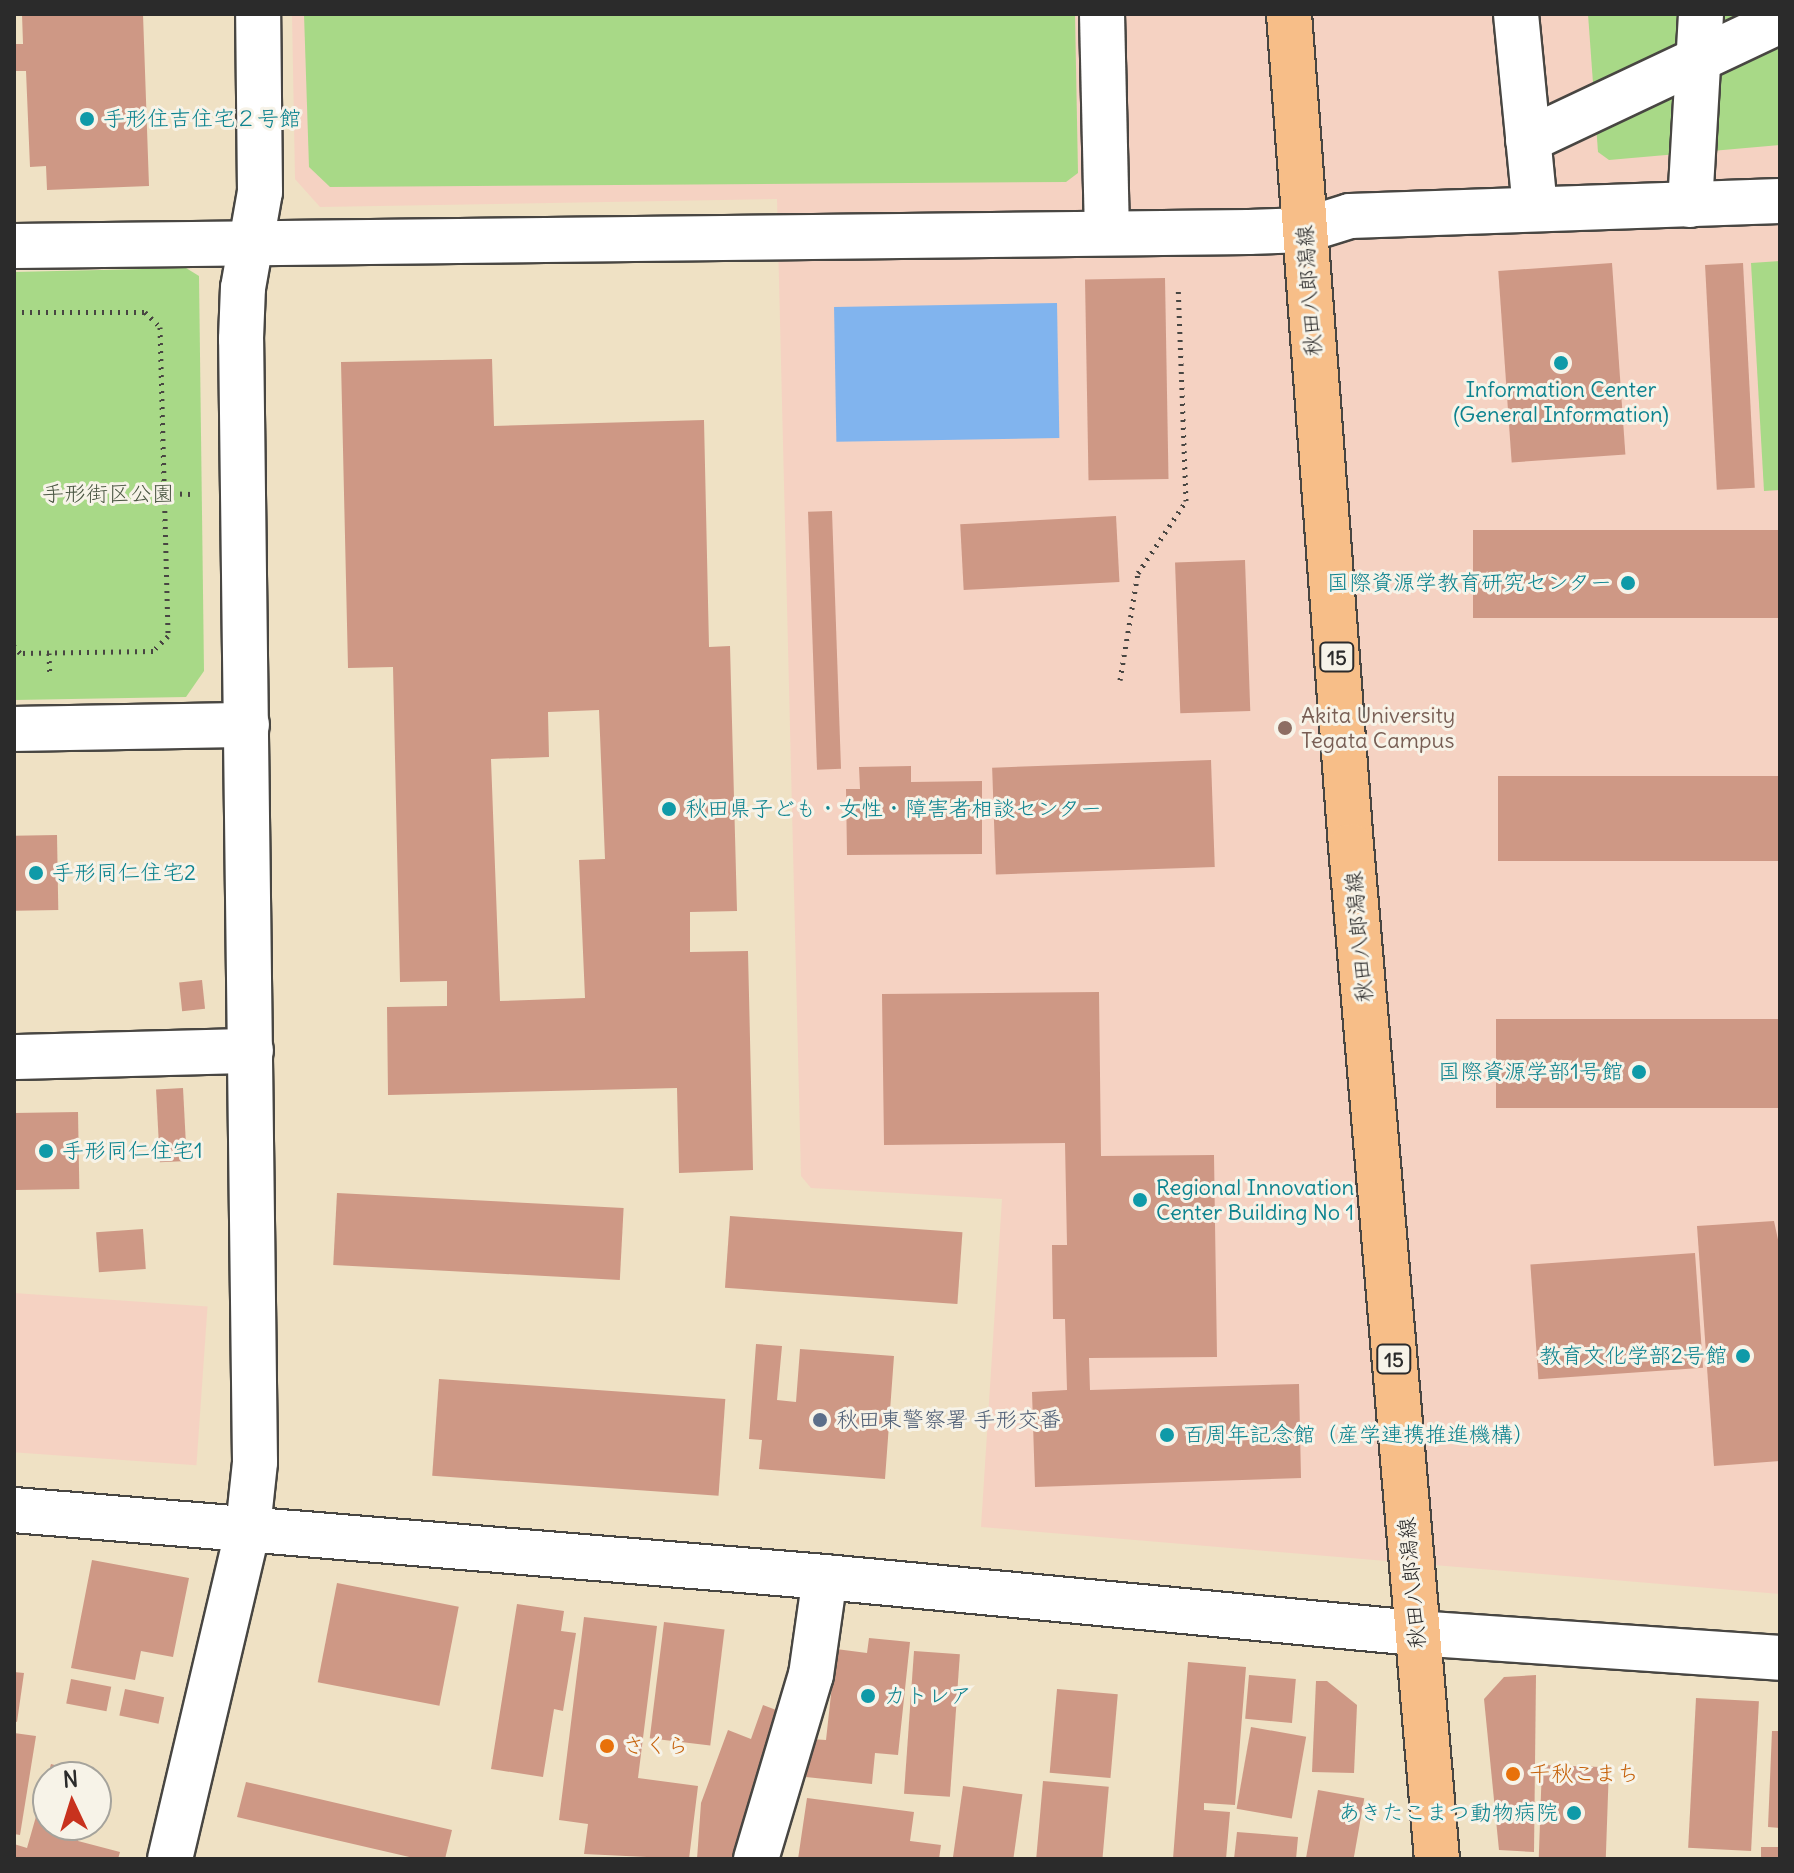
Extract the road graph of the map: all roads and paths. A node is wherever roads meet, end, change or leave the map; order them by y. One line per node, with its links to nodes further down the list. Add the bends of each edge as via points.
1 (258, 14): 15 (street, via 260,192)
2 (1102, 14): 13 (street)
3 (1289, 14): 12 (main road, 秋田八郎潟線 / 15)
4 (1516, 14): 8 (street)
5 (1701, 14): 7 (street)
6 (1780, 21): 7 (street)
7 (1698, 60): 8 (street); 10 (street)
8 (1528, 140): 11 (street)
9 (1762, 202): 10 (street)
10 (1690, 205): 11 (street)
11 (1535, 208): 12 (street, via 1350,216)
12 (1305, 230): 14 (street); 27 (main road, 秋田八郎潟線 / 15)
13 (1107, 233): 14 (street); 15 (street)
14 (1176, 233): 19 (path, via 1186,501 1138,573)
15 (252, 240): 16 (street); 20 (street, via 241,339)
16 (14, 246)
17 (14, 312): 18 (path, via 145,312 160,327 168,636 153,651 20,653)
18 (14, 646)
19 (1120, 680)
20 (247, 725): 21 (street); 22 (street)
21 (14, 729)
22 (251, 1051): 23 (street); 25 (street, via 255,1462)
23 (14, 1057)
24 (14, 1510): 25 (street)
25 (248, 1528): 26 (street); 29 (street)
26 (825, 1577): 27 (street); 30 (street, via 811,1675)
27 (1415, 1633): 28 (street); 31 (main road, 秋田八郎潟線 / 15)
28 (1780, 1658)
29 (170, 1859)
30 (756, 1859)
31 (1437, 1859)

